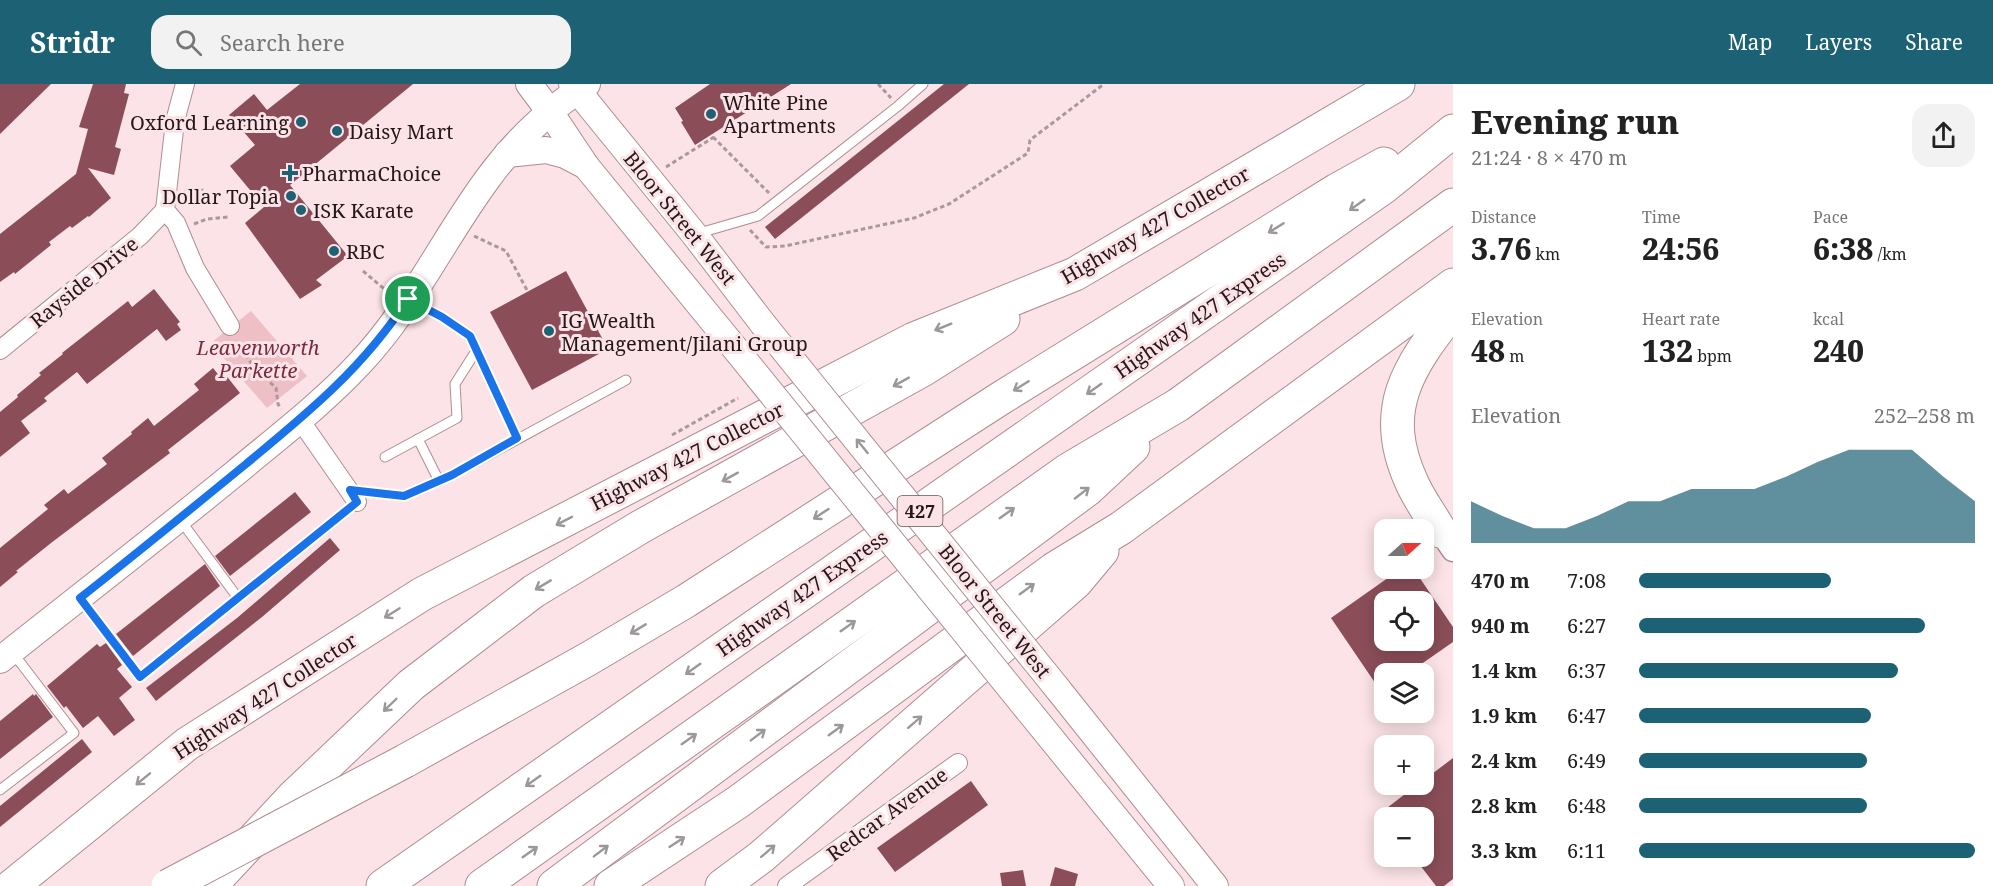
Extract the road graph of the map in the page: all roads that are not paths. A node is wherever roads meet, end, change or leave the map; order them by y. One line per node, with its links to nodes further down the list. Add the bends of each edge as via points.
1 (184, 84): 12 (street, via 175,121)
2 (529, 84): 6 (main road, Bloor Street West)
3 (923, 84): 13 (lane, via 758,216)
4 (1398, 84): 14 (highway, Highway 427 Collector)
5 (579, 86): 6 (main road); 13 (main road, Bloor Street West)
6 (550, 112): 9 (main road); 10 (main road, Bloor Street West)
7 (1453, 124): 38 (highway, one-way to 38, bridge, via 1337,190 686,601 405,761)
8 (1453, 131): 40 (highway, Highway 427 Express / 427, one-way to 40, via 1374,194)
9 (507, 154): 10 (main road, via 546,150); 16 (main road)
10 (586, 166): 46 (main road, Bloor Street West, bridge)
11 (1453, 205): 22 (highway, 427)
12 (165, 210): 18 (street, via 176,223 195,268); 19 (street, Rayside Drive, via 140,236)
13 (694, 234): 47 (main road, Bloor Street West, one-way to 13, bridge)
14 (1075, 274): 37 (highway, Highway 427 Collector, one-way to 37, via 914,339 422,594 187,744); 39 (highway, one-way to 39, via 924,369 642,526 534,591 411,686 293,797)
15 (1453, 285): 30 (highway)
16 (406, 302): 20 (lane, via 442,317 470,336); 23 (main road, via 361,362)
17 (1453, 310): 31 (highway, via 1407,375 1398,414 1404,465)
18 (230, 326)
19 (0, 350)
20 (476, 351): 24 (lane); 25 (lane, via 455,384 457,418)
21 (626, 380): 24 (lane)
22 (1178, 405): 41 (highway, 427, one-way to 22, via 1068,470); 42 (highway, one-way to 22, via 1088,489)
23 (297, 423): 28 (street); 29 (main road)
24 (517, 438): 27 (lane)
25 (418, 439): 26 (lane); 27 (lane)
26 (385, 458)
27 (439, 481): 28 (lane, via 404,496)
28 (353, 496): 33 (lane)
29 (179, 519): 32 (main road); 33 (lane)
30 (1121, 528): 43 (highway, one-way to 30, via 738,802 1054,569); 44 (highway, one-way to 30, via 761,857 1076,582)
31 (1447, 540)
32 (80, 598): 33 (lane, via 140,677); 34 (main road)
33 (238, 598)
34 (6, 656): 36 (lane, via 74,733)
35 (958, 763): 45 (street, Redcar Avenue)
36 (0, 790)
37 (14, 882)
38 (168, 886)
39 (210, 886)
40 (383, 886)
41 (482, 886)
42 (554, 886)
43 (611, 886)
44 (722, 886)
45 (787, 886)
46 (1171, 886)
47 (1215, 886)

